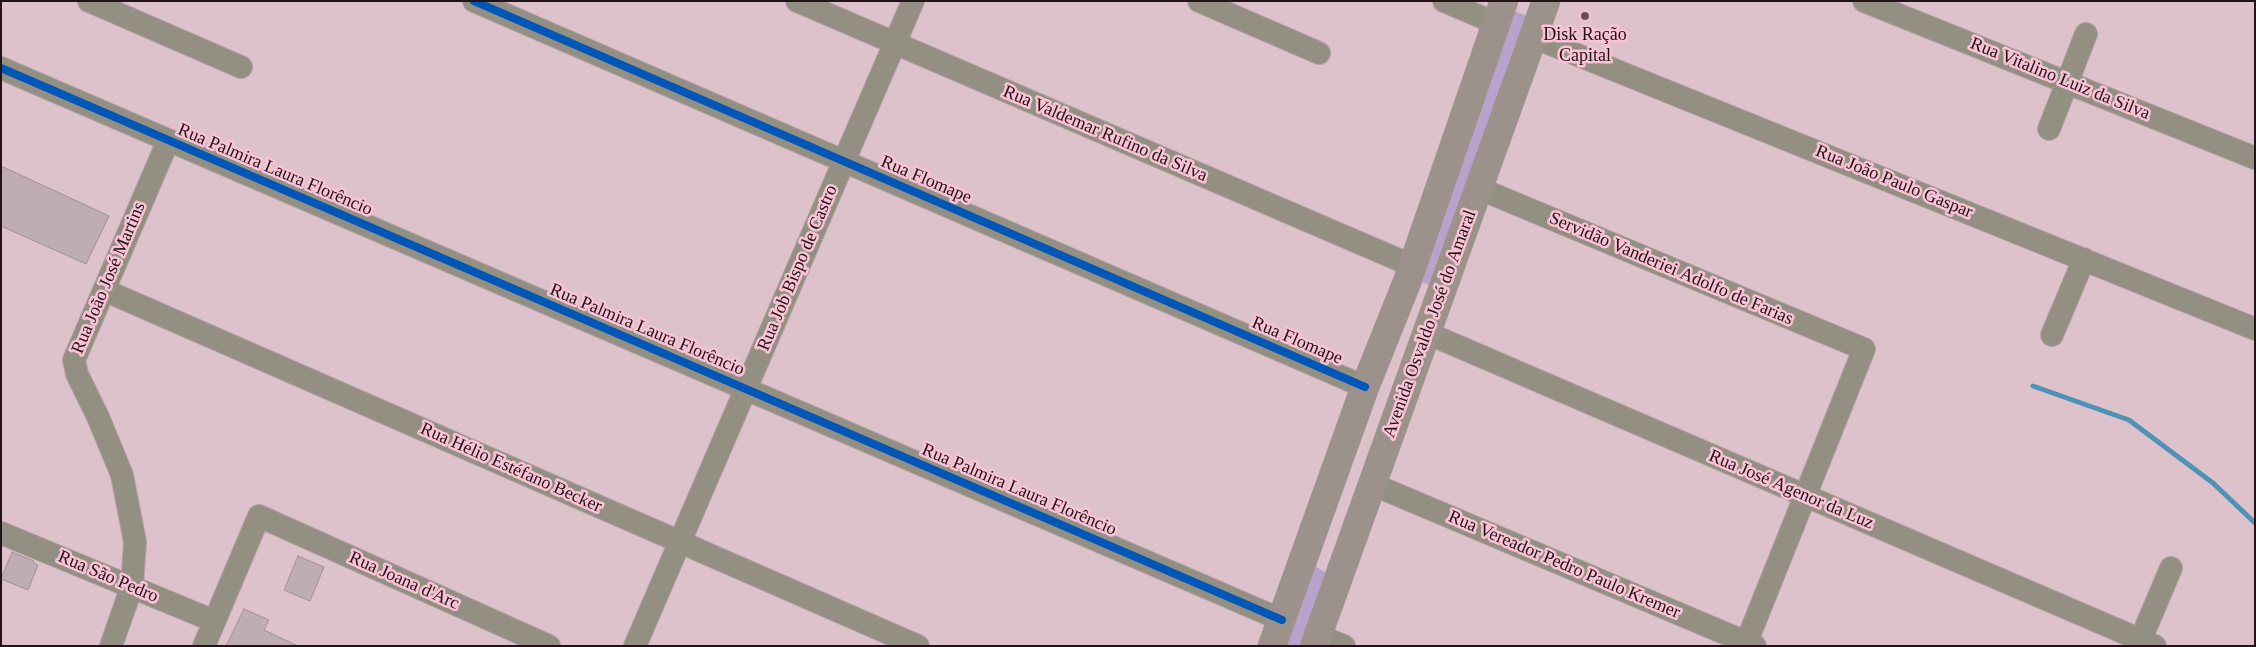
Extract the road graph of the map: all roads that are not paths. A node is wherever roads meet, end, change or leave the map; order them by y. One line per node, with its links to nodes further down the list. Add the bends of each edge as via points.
1 (89, 1): 14 (street)
2 (474, 1): 20 (street, Rua Flomape)
3 (797, 1): 12 (street, Rua Valdemar Rufino da Silva)
4 (913, 1): 12 (street, Rua Job Bispo de Castro)
5 (1199, 1): 13 (street)
6 (1444, 1): 9 (street)
7 (1546, 1): 11 (main road, Avenida Osvaldo José do Amaral)
8 (1864, 1): 16 (street, Rua Vitalino Luiz da Silva)
9 (1499, 12): 23 (main road, Avenida Osvaldo José do Amaral)
10 (2086, 34): 16 (street)
11 (1533, 38): 21 (main road, Avenida Osvaldo José do Amaral); 22 (street, Rua João Paulo Gaspar)
12 (894, 44): 20 (street, Rua Job Bispo de Castro); 23 (street, Rua Valdemar Rufino da Silva)
13 (1319, 53)
14 (241, 67)
15 (1, 68): 18 (street, Rua Palmira Laura Florêncio)
16 (2068, 82): 17 (street); 19 (street, Rua Vitalino Luiz da Silva)
17 (2049, 129)
18 (168, 140): 24 (street, Rua João José Martins); 29 (street, Rua Palmira Laura Florêncio)
19 (2255, 158)
20 (844, 161): 28 (street, Rua Flomape); 29 (street, Rua Job Bispo de Castro)
21 (1478, 188): 26 (main road, Avenida Osvaldo José do Amaral); 31 (street, Servidão Vanderiei Adolfo de Farias, via 1864,349)
22 (2084, 258): 25 (street, Rua João Paulo Gaspar); 27 (street)
23 (1413, 266): 28 (main road, Avenida Osvaldo José do Amaral)
24 (104, 290): 34 (street, Rua Hélio Estéfano Becker); 37 (street, Rua João José Martins, via 74,360 77,374 116,459 127,495 135,542)
25 (2255, 329)
26 (1427, 333): 30 (main road, Avenida Osvaldo José do Amaral); 31 (street, Rua José Agenor da Luz)
27 (2052, 335)
28 (1365, 387): 32 (main road, Avenida Osvaldo José do Amaral)
29 (746, 389): 34 (street, Rua Job Bispo de Castro); 38 (street, Rua Palmira Laura Florêncio)
30 (1372, 484): 35 (main road, Avenida Osvaldo José do Amaral); 41 (street, Rua Vereador Pedro Paulo Kremer)
31 (1805, 496): 41 (street); 42 (street, Rua José Agenor da Luz)
32 (1314, 531): 35 (main road, via 1319,545 1325,550); 38 (main road, Avenida Osvaldo José do Amaral)
33 (1, 532): 37 (street, Rua São Pedro)
34 (680, 542): 46 (street, Rua Job Bispo de Castro); 47 (street, Rua Hélio Estéfano Becker)
35 (1347, 552): 40 (main road, Avenida Osvaldo José do Amaral)
36 (2171, 568): 42 (street)
37 (132, 586): 39 (street, Rua São Pedro); 43 (street, Rua João José Martins)
38 (1282, 620): 48 (main road, Avenida Osvaldo José do Amaral)
39 (214, 621): 44 (street); 45 (street, Rua Joana d'Arc, via 259,516)
40 (1316, 640): 49 (street)
41 (1749, 644)
42 (2144, 644)
43 (111, 646)
44 (204, 646)
45 (549, 646)
46 (635, 646)
47 (918, 646)
48 (1272, 646)
49 (1344, 646)

